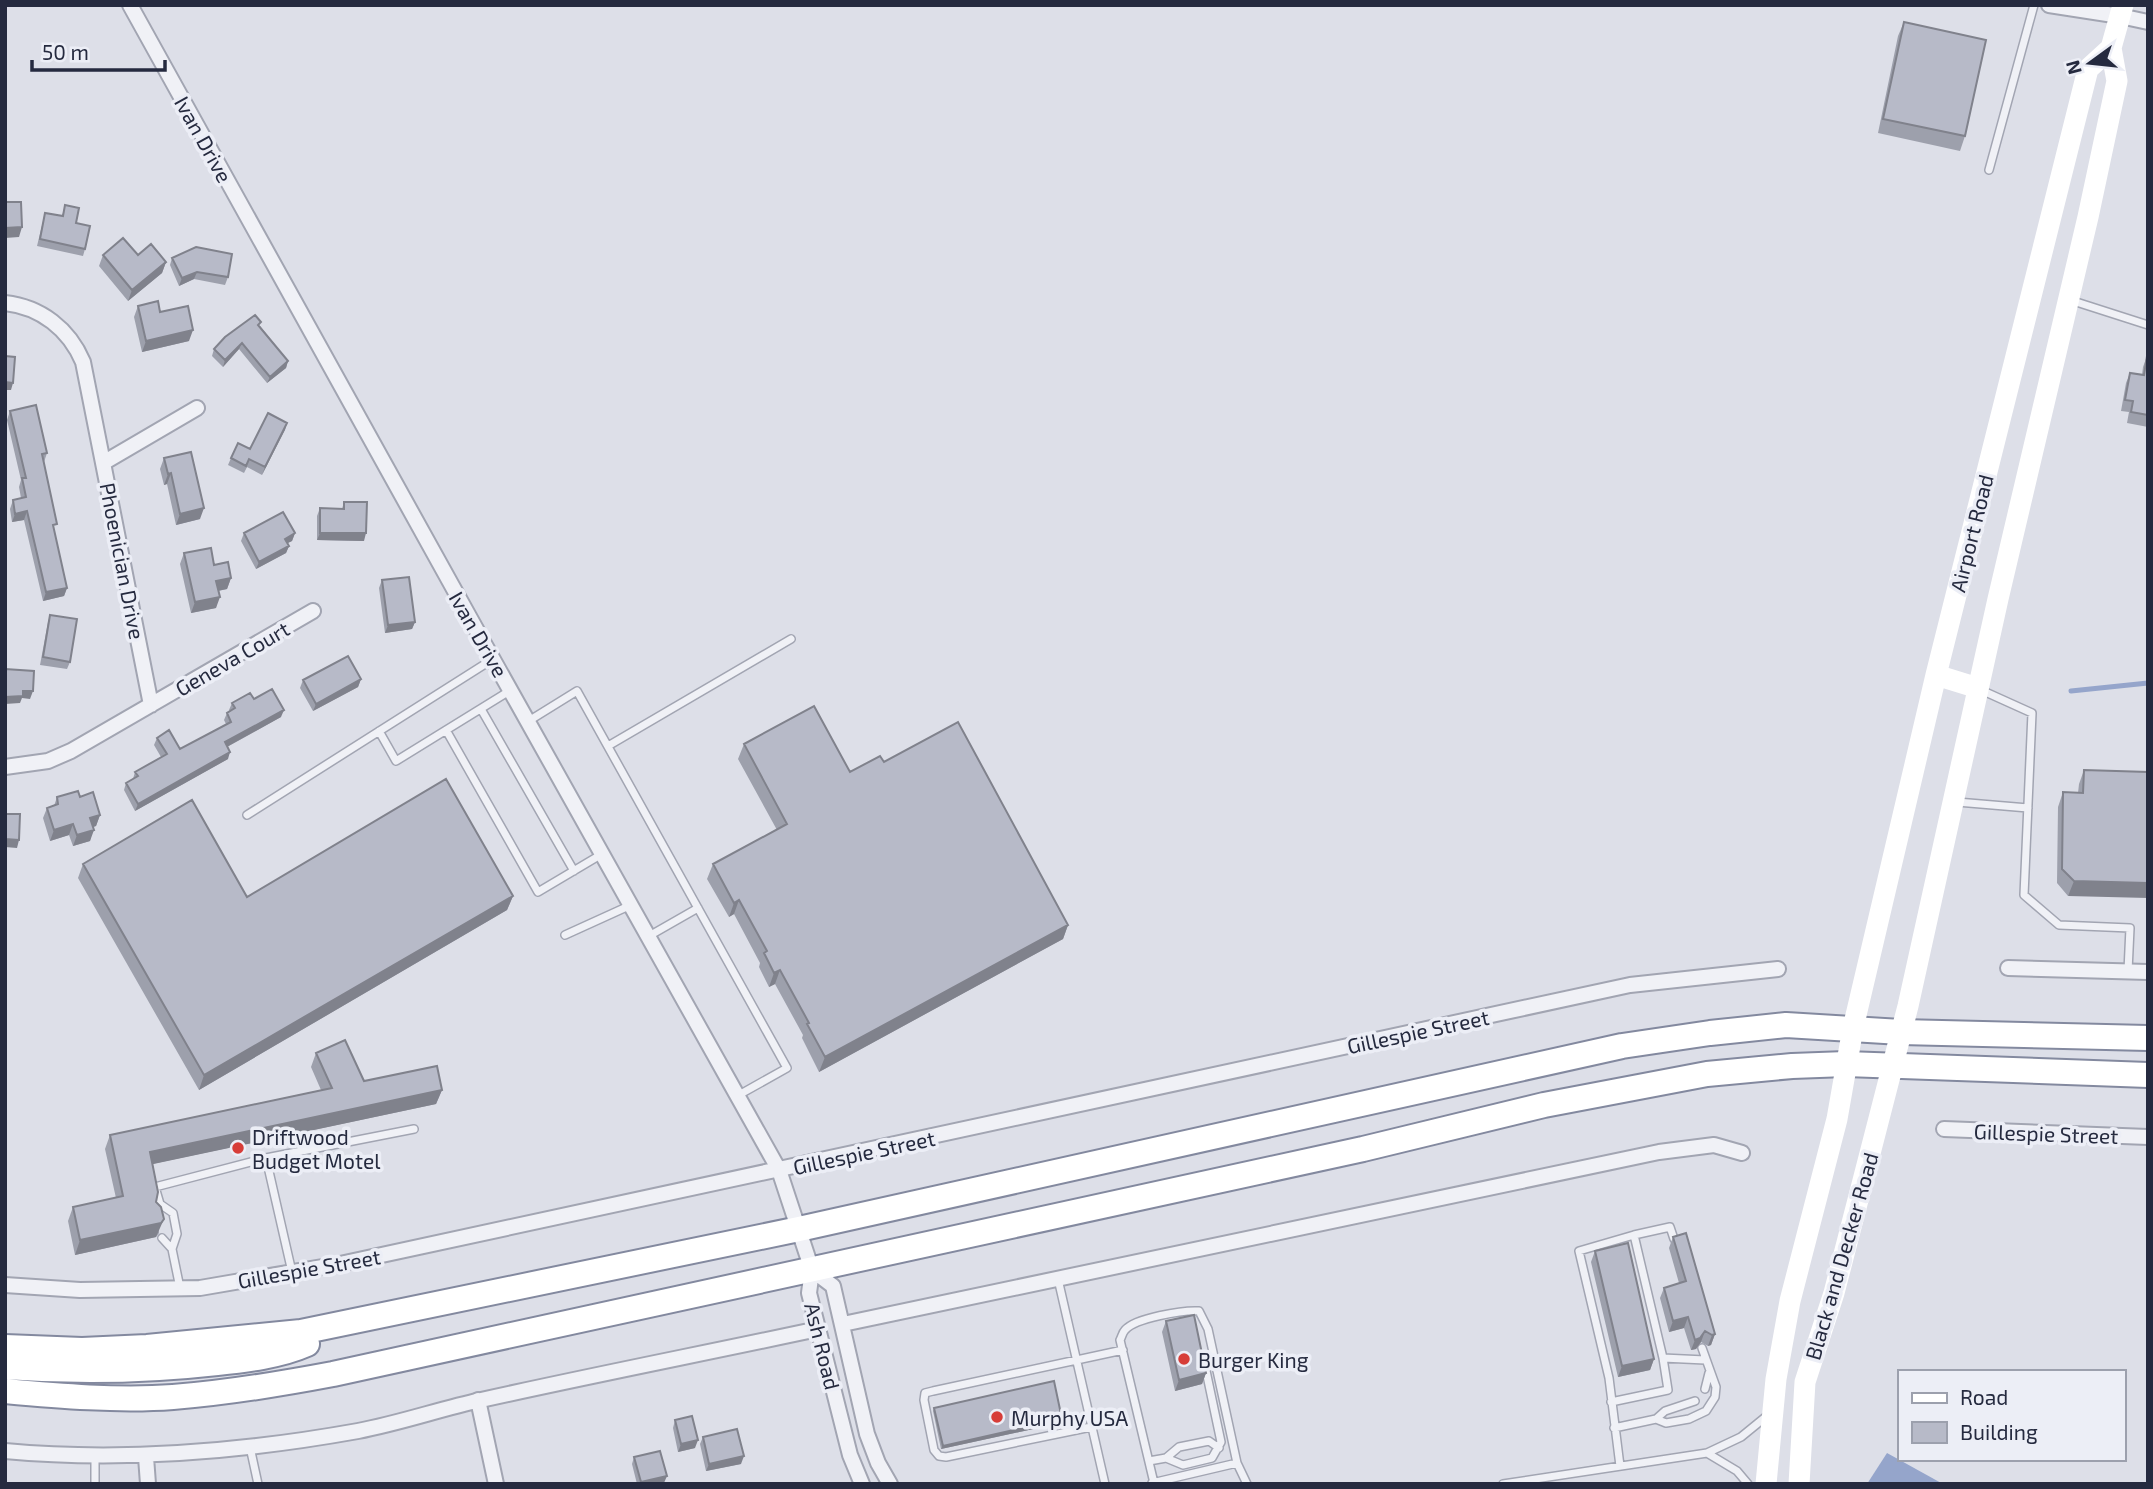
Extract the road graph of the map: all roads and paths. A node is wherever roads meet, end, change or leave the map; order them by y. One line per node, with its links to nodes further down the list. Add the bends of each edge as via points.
1 (130, 5): 15 (street, Ivan Drive)
2 (2034, 5): 7 (lane)
3 (2049, 5): 4 (street)
4 (2121, 10): 5 (street); 6 (main road, Airport Road)
5 (2148, 22)
6 (2110, 48): 8 (main road, Airport Road, via 2117,81); 16 (main road, Airport Road, via 2088,69)
7 (1989, 170)
8 (2069, 300): 10 (lane); 17 (main road, Airport Road)
9 (5, 303): 12 (street, Phoenician Drive, via 52,320 77,347)
10 (2148, 325)
11 (197, 408): 12 (street)
12 (103, 463): 19 (street, Phoenician Drive)
13 (313, 611): 19 (street, Geneva Court)
14 (791, 639): 24 (lane)
15 (492, 659): 18 (street, Ivan Drive); 23 (lane)
16 (1936, 675): 17 (main road); 39 (main road, Airport Road)
17 (1978, 688): 26 (main road, Airport Road); 27 (lane, via 2032,713)
18 (511, 690): 20 (lane); 21 (street, Ivan Drive)
19 (151, 705): 25 (street, via 48,761)
20 (481, 709): 22 (lane); 30 (lane)
21 (527, 722): 24 (lane, via 578,691); 29 (street, Ivan Drive)
22 (446, 730): 23 (lane, via 396,761); 30 (lane, via 538,892)
23 (379, 731): 28 (lane)
24 (608, 746): 32 (lane)
25 (5, 767)
26 (1953, 802): 27 (lane); 40 (main road, Airport Road)
27 (2028, 808): 37 (lane, via 2024,895 2059,925 2130,928)
28 (247, 815)
29 (602, 854): 30 (lane); 31 (street, Ivan Drive)
30 (573, 871)
31 (631, 905): 33 (lane); 34 (street, Ivan Drive)
32 (698, 908): 34 (lane); 45 (lane, via 787,1068)
33 (565, 935)
34 (648, 937): 45 (street, Ivan Drive)
35 (2008, 968): 37 (street)
36 (1778, 969): 51 (street, Gillespie Street, via 1630,985)
37 (2128, 971): 38 (street)
38 (2148, 972)
39 (1853, 1028): 40 (highway); 42 (main road, Black and Decker Road); 54 (highway, via 1786,1025 1622,1046)
40 (1901, 1032): 41 (highway); 43 (main road, Black and Decker Road)
41 (2148, 1038)
42 (1846, 1064): 43 (highway); 59 (highway, via 1707,1074 1544,1105); 83 (main road, Black and Decker Road, via 1790,1301)
43 (1892, 1066): 44 (highway); 110 (main road, Black and Decker Road, via 1834,1293 1805,1382)
44 (2148, 1075)
45 (737, 1096): 51 (street, Ivan Drive)
46 (414, 1129): 50 (lane)
47 (1944, 1129): 48 (street, Gillespie Street)
48 (2148, 1137)
49 (1742, 1153): 61 (street, via 1714,1145 1658,1152)
50 (266, 1158): 52 (lane, via 155,1187); 60 (lane)
51 (779, 1170): 54 (street, Ivan Drive); 60 (street, Gillespie Street)
52 (160, 1204): 53 (lane); 58 (lane, via 173,1213 177,1234)
53 (157, 1215)
54 (799, 1229): 59 (street, Ivan Drive); 67 (highway)
55 (1634, 1235): 57 (lane, via 1670,1227); 72 (lane); 82 (lane, via 1579,1251)
56 (162, 1238): 58 (lane)
57 (1674, 1239)
58 (172, 1249): 63 (lane)
59 (812, 1270): 65 (street, Ash Road, via 833,1286); 68 (street, Ash Road, via 809,1293); 79 (highway, via 252,1389 170,1397)
60 (292, 1272): 63 (street, Gillespie Street)
61 (1058, 1279): 65 (street); 73 (lane)
62 (5, 1285): 63 (street, Gillespie Street, via 80,1290)
63 (180, 1288)
64 (1193, 1311): 66 (lane); 71 (lane, via 1136,1322 1120,1340); 95 (lane, via 1199,1311 1208,1329)
65 (843, 1324): 104 (street, Ash Road, via 867,1434)
66 (1196, 1324)
67 (330, 1327): 69 (highway, via 147,1347); 76 (highway, via 305,1346 247,1359 80,1371)
68 (818, 1329): 80 (street); 103 (street, Ash Road, via 850,1455)
69 (5, 1347)
70 (1702, 1348): 74 (lane)
71 (1123, 1350): 73 (lane); 94 (lane)
72 (1663, 1358): 74 (lane); 82 (lane, via 1668,1390)
73 (1076, 1359): 85 (lane); 85 (lane, via 925,1393 934,1450 946,1457)
74 (1705, 1360): 77 (lane)
75 (1204, 1363): 88 (lane)
76 (5, 1367)
77 (1709, 1373): 78 (lane); 84 (lane, via 1716,1387 1706,1411 1666,1423)
78 (1705, 1389)
79 (5, 1391)
80 (478, 1400): 87 (street, via 360,1431); 102 (street)
81 (1695, 1401): 84 (lane)
82 (1611, 1402): 86 (lane)
83 (1773, 1411): 90 (lane, via 1741,1437); 109 (main road, Black and Decker Road)
84 (1656, 1419): 86 (lane)
85 (1091, 1427): 105 (lane)
86 (1614, 1427): 96 (lane)
87 (250, 1447): 92 (street); 101 (lane)
88 (1219, 1448): 93 (lane, via 1209,1441 1179,1447); 93 (lane, via 1212,1458 1183,1465)
89 (5, 1451): 91 (street)
90 (1707, 1453): 96 (lane); 108 (lane, via 1737,1471)
91 (95, 1455): 92 (street); 99 (lane)
92 (146, 1457): 100 (street)
93 (1166, 1458): 94 (lane)
94 (1149, 1461): 98 (lane)
95 (1237, 1463): 98 (lane); 106 (lane)
96 (1620, 1466): 97 (lane)
97 (1531, 1482): 107 (lane)
98 (1152, 1483)
99 (95, 1484)
100 (148, 1484)
101 (258, 1484)
102 (496, 1484)
103 (862, 1484)
104 (890, 1484)
105 (1105, 1484)
106 (1247, 1484)
107 (1503, 1484)
108 (1748, 1484)
109 (1766, 1484)
110 (1799, 1484)

